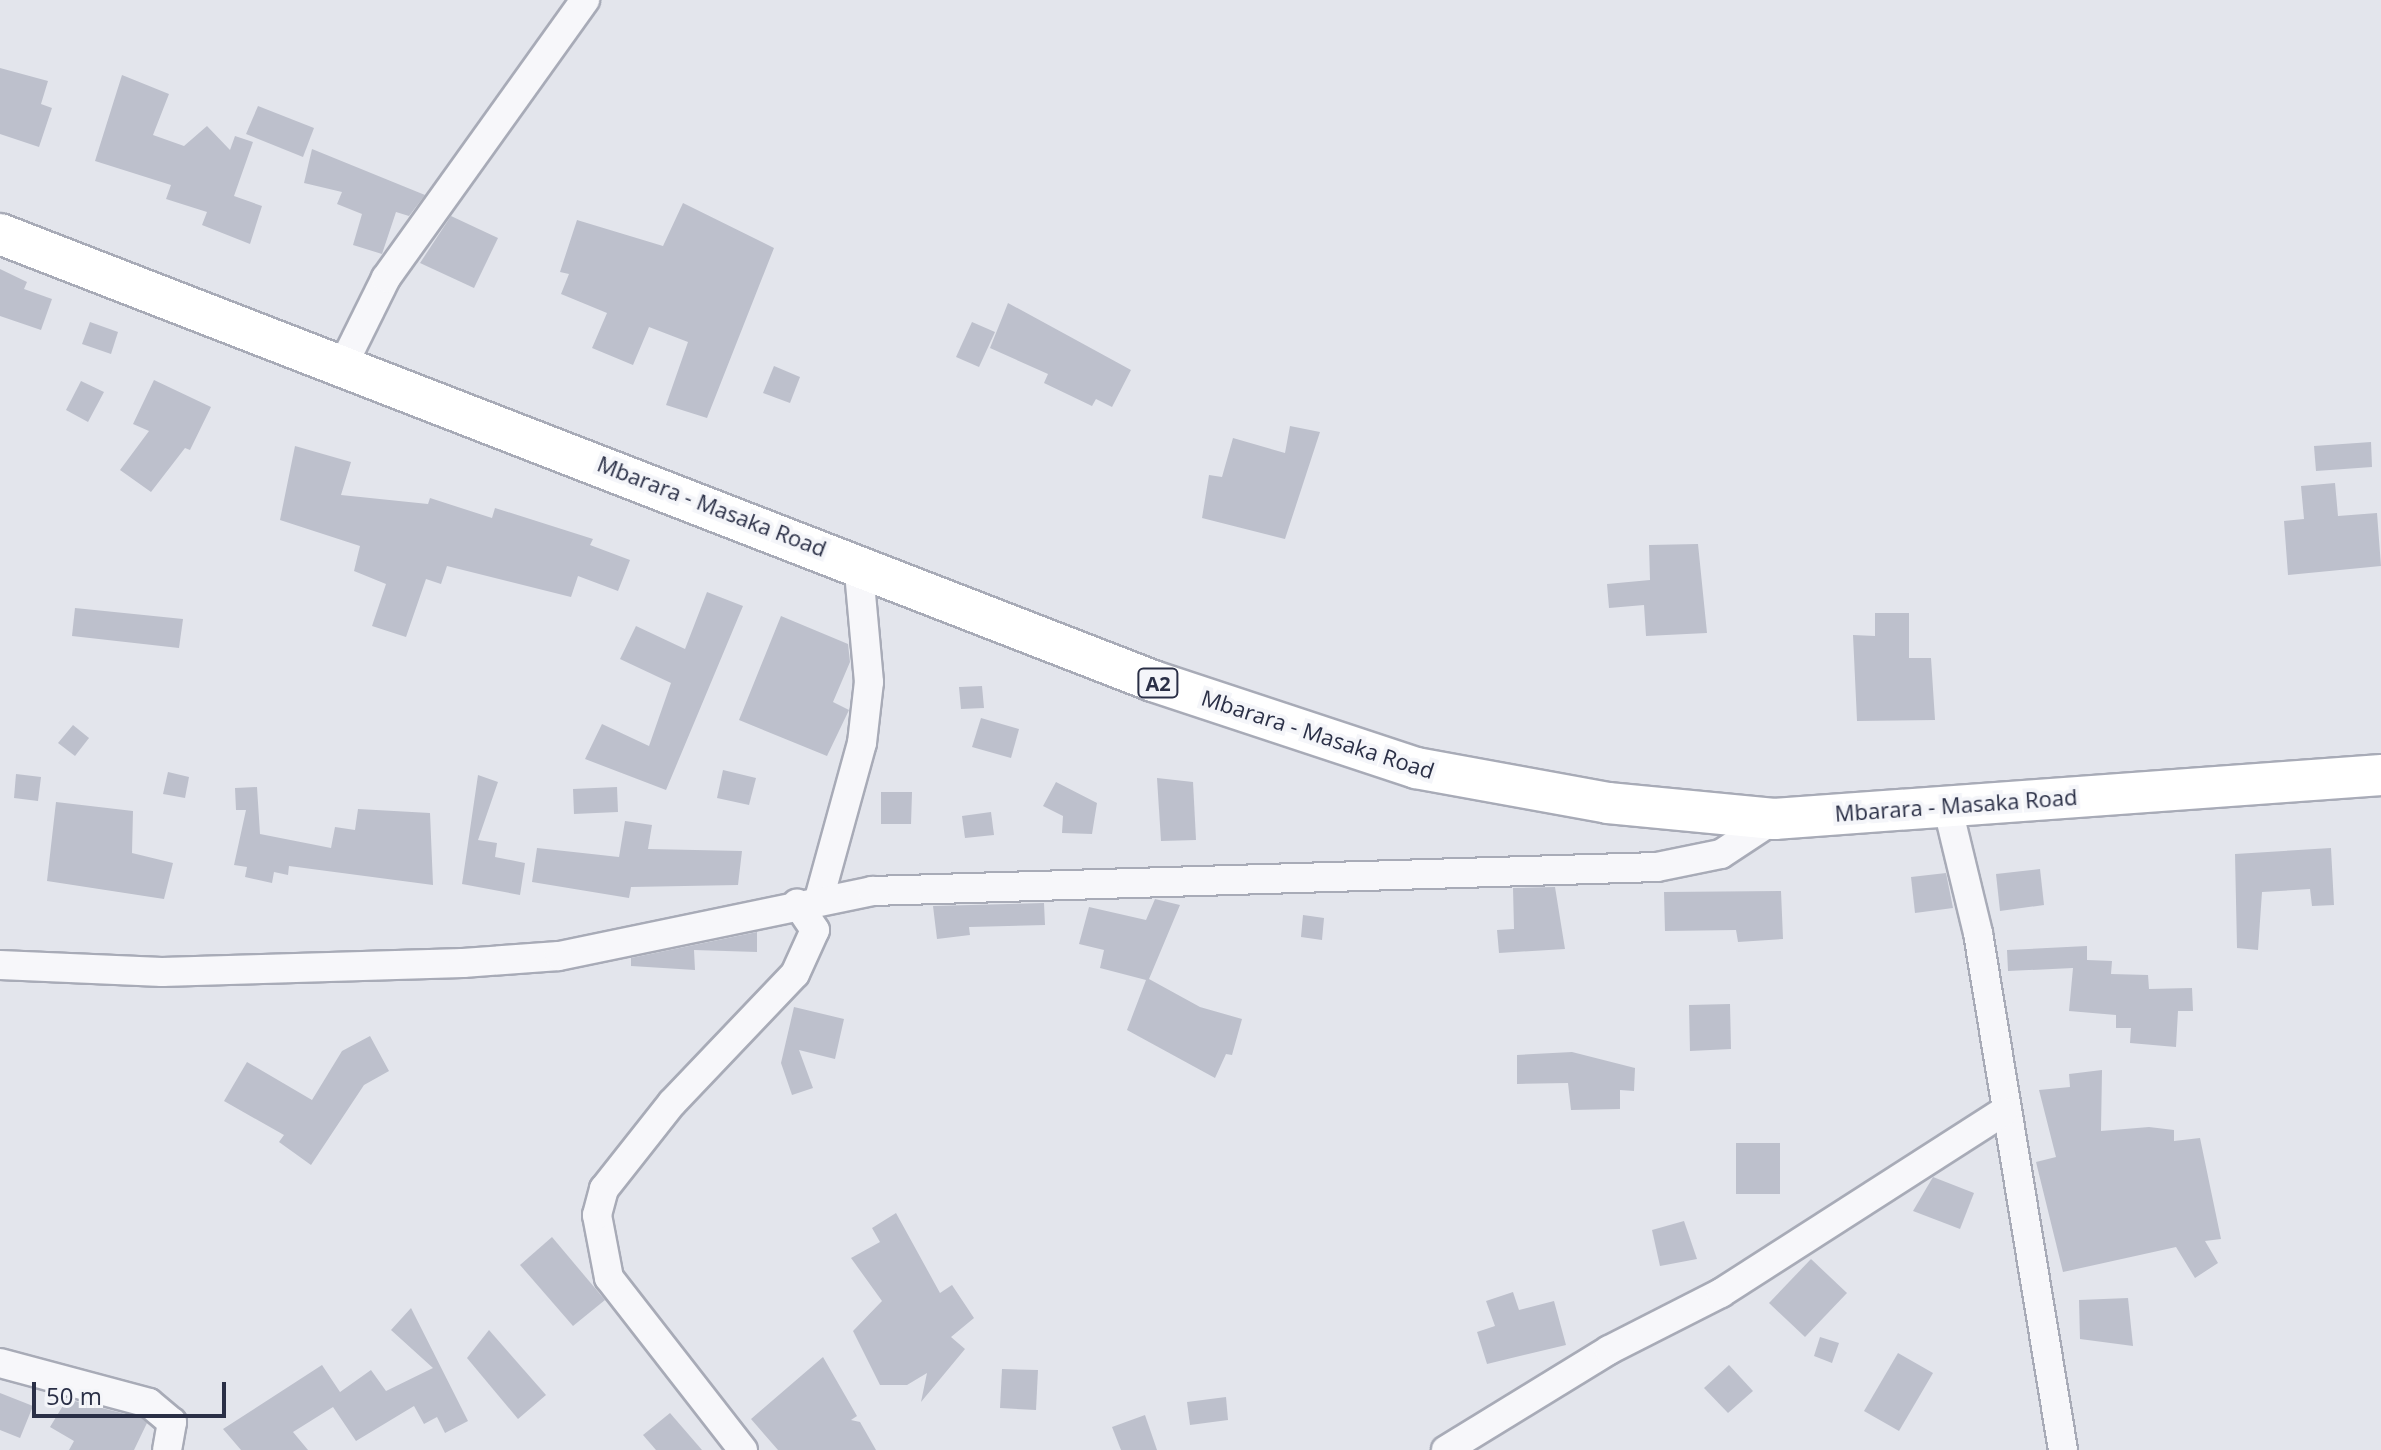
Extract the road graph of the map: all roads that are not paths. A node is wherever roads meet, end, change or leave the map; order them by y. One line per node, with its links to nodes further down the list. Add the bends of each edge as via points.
1 (585, 0): 3 (street, via 386,278)
2 (0, 234): 3 (highway, Mbarara - Masaka Road / A2)
3 (343, 365): 4 (highway, Mbarara - Masaka Road / A2)
4 (858, 562): 7 (highway, Mbarara - Masaka Road / A2, via 1153,681 1416,768 1608,803); 8 (street, via 869,682 862,743)
5 (2381, 775): 6 (highway, Mbarara - Masaka Road / A2)
6 (1947, 805): 7 (highway, Mbarara - Masaka Road / A2); 10 (street, via 1978,933)
7 (1774, 819): 8 (street, via 1721,854 1657,867 968,884)
8 (808, 901): 9 (street, via 514,960 162,972); 13 (street, via 815,930 800,966 672,1103 604,1189 597,1215 609,1278)
9 (0, 965)
10 (2003, 1112): 14 (street, via 1721,1293 1609,1350); 15 (street)
11 (0, 1363): 12 (street, via 127,1392 157,1407 172,1422)
12 (167, 1450)
13 (743, 1450)
14 (1446, 1450)
15 (2063, 1450)

